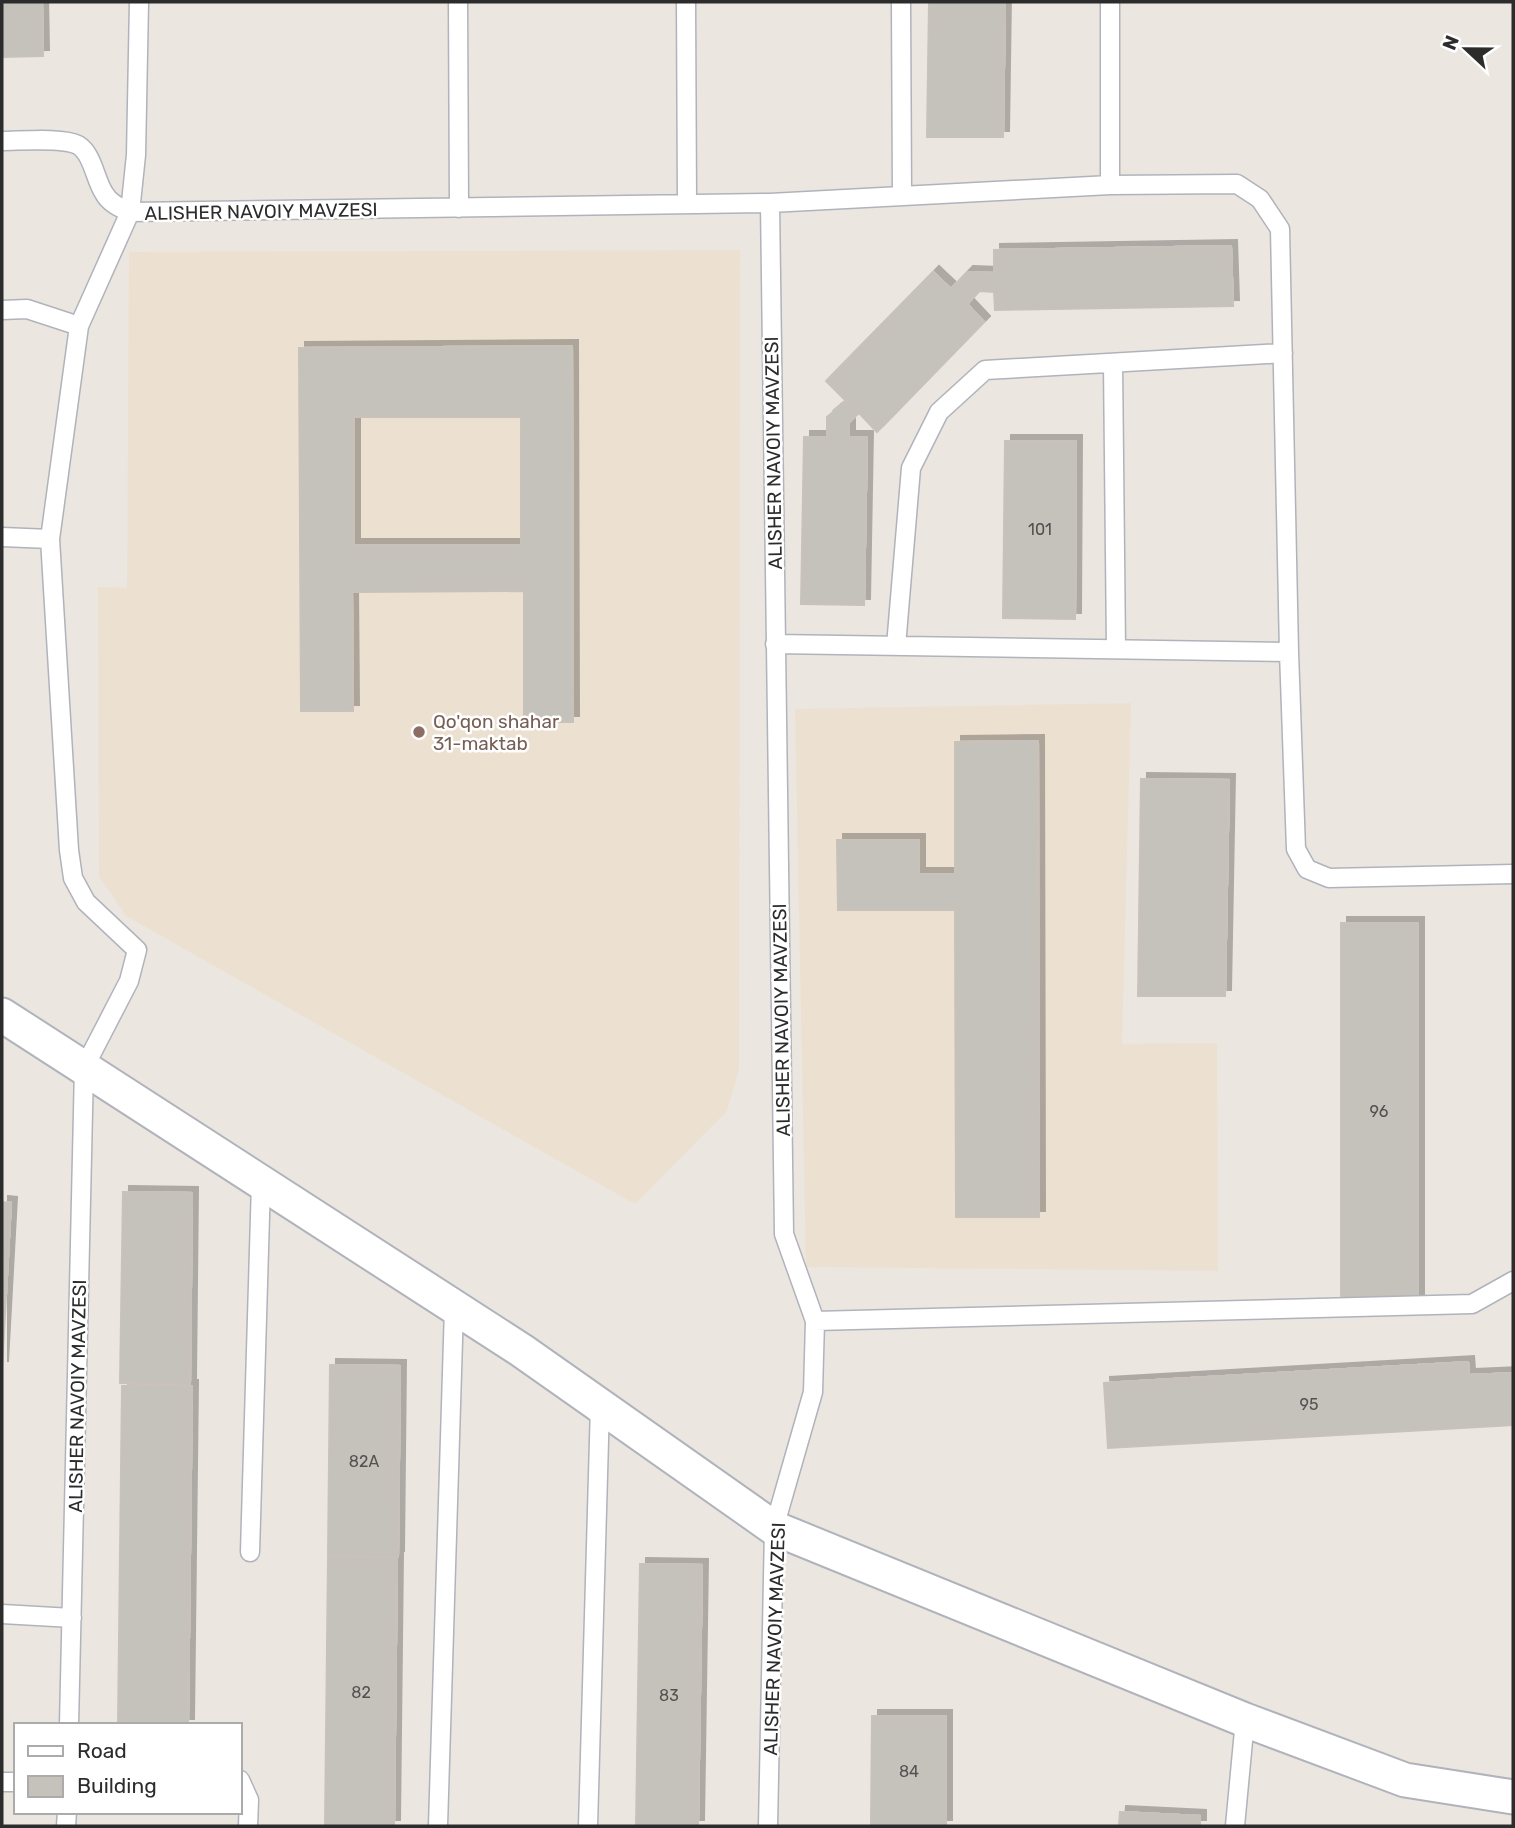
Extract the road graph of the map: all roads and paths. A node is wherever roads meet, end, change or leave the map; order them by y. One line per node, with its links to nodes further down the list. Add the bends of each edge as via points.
1 (139, 2): 12 (lane, via 136,155)
2 (458, 2): 11 (lane)
3 (687, 2): 10 (lane)
4 (901, 2): 8 (lane)
5 (1110, 2): 7 (lane)
6 (2, 141): 12 (lane, via 67,141 81,146 104,195)
7 (1110, 185): 8 (lane, ALISHER NAVOIY MAVZESI); 15 (lane, ALISHER NAVOIY MAVZESI, via 1237,184 1260,199 1280,229)
8 (902, 196): 9 (lane, ALISHER NAVOIY MAVZESI)
9 (770, 203): 10 (lane, ALISHER NAVOIY MAVZESI); 19 (lane, ALISHER NAVOIY MAVZESI)
10 (687, 204): 11 (lane, ALISHER NAVOIY MAVZESI)
11 (459, 208): 12 (lane, ALISHER NAVOIY MAVZESI)
12 (130, 212): 14 (lane)
13 (2, 310): 14 (lane, via 27,309)
14 (79, 326): 18 (lane)
15 (1283, 354): 16 (lane); 22 (lane)
16 (1113, 363): 20 (lane, via 985,370 939,412 911,468); 21 (lane)
17 (2, 537): 18 (lane)
18 (50, 539): 25 (lane, via 73,878 86,902 137,950 129,981)
19 (775, 644): 20 (lane); 29 (lane, ALISHER NAVOIY MAVZESI, via 784,1234)
20 (896, 646): 21 (lane)
21 (1116, 649): 22 (lane)
22 (1289, 652): 23 (lane, via 1296,849 1307,869 1329,878)
23 (1513, 874)
24 (2, 1015): 25 (street)
25 (84, 1068): 26 (street); 34 (lane, ALISHER NAVOIY MAVZESI)
26 (261, 1183): 28 (street); 32 (lane)
27 (1513, 1281): 29 (lane, via 1472,1304)
28 (454, 1308): 30 (street); 40 (lane)
29 (815, 1321): 31 (lane, ALISHER NAVOIY MAVZESI, via 813,1392)
30 (600, 1405): 31 (street); 41 (lane)
31 (774, 1528): 35 (street); 42 (lane, ALISHER NAVOIY MAVZESI)
32 (250, 1552)
33 (2, 1614): 34 (lane)
34 (72, 1618): 36 (lane, ALISHER NAVOIY MAVZESI)
35 (1245, 1720): 38 (street, via 1405,1780); 43 (lane)
36 (69, 1723)
37 (242, 1784): 39 (lane, via 249,1800)
38 (1513, 1797)
39 (248, 1826)
40 (439, 1826)
41 (588, 1826)
42 (768, 1826)
43 (1235, 1826)

